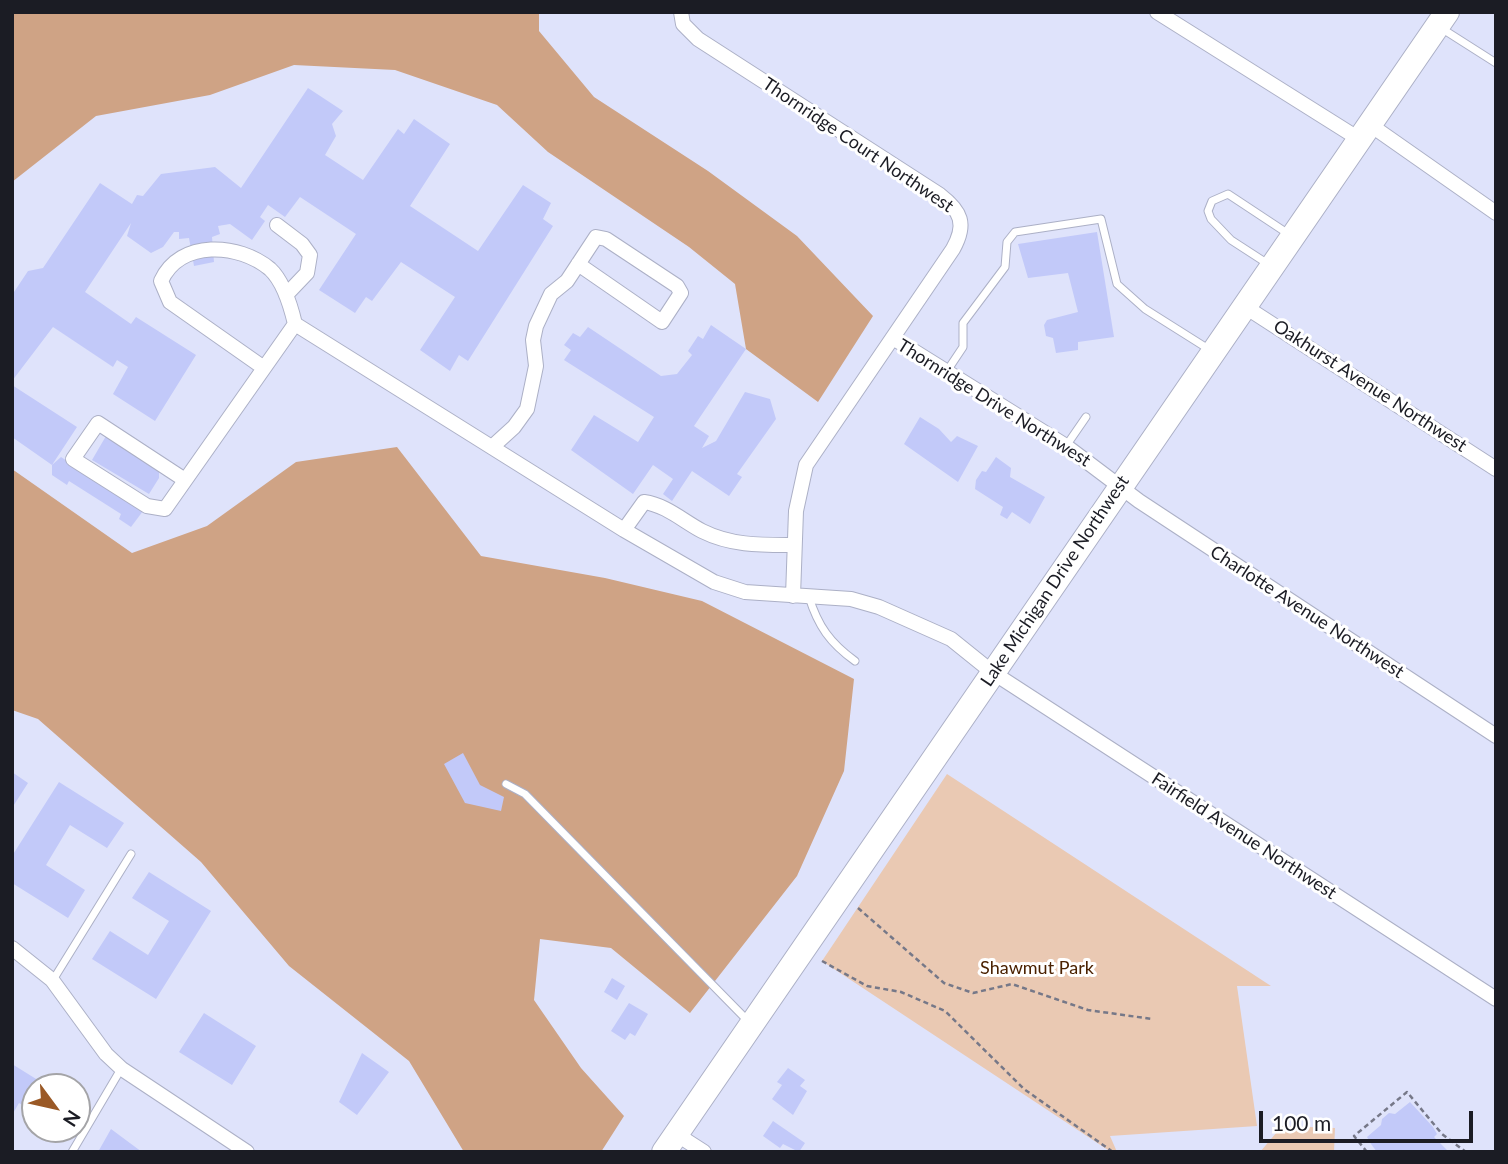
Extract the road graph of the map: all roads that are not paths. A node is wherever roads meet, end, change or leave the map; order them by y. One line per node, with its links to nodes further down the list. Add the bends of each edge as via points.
1 (681, 12): 14 (street, Thornridge Court Northwest, via 683,24 698,39 957,208 961,236)
2 (1157, 12): 5 (street)
3 (1443, 19): 4 (lane); 5 (highway, Lake Michigan Drive Northwest)
4 (1496, 63)
5 (1364, 131): 6 (street); 8 (highway, Lake Michigan Drive Northwest)
6 (1496, 213)
7 (277, 225): 11 (street, via 310,255 307,273)
8 (1291, 236): 10 (highway, Lake Michigan Drive Northwest); 10 (lane, via 1228,194 1212,201 1208,211 1218,227)
9 (578, 264): 9 (street, via 597,237 606,239 681,293 662,322); 20 (street, via 551,294 536,326 536,366 527,409)
10 (1271, 266): 12 (highway, Lake Michigan Drive Northwest)
11 (286, 295): 13 (street); 16 (street, via 272,271 248,255 200,248 177,259 161,281 170,302)
12 (1244, 306): 15 (highway, Lake Michigan Drive Northwest); 21 (street, Oakhurst Avenue Northwest)
13 (295, 324): 16 (street); 20 (street, Fairfield Avenue Northwest)
14 (893, 338): 17 (street, Thornridge Drive Northwest); 25 (street, Thornridge Drive Northwest, via 806,465)
15 (1212, 351): 17 (lane, via 1145,309 1117,284 1101,219 1014,232 1007,242 1005,267 963,323 963,347); 23 (highway, Lake Michigan Drive Northwest)
16 (264, 368): 22 (street)
17 (947, 372): 19 (street, Thornridge Drive Northwest)
18 (1086, 417): 19 (lane)
19 (1066, 446): 23 (street, Thornridge Drive Northwest)
20 (492, 447): 24 (street, Fairfield Avenue Northwest)
21 (1496, 469)
22 (185, 481): 22 (street, via 98,423 73,459 147,506 166,509)
23 (1121, 485): 29 (highway, Lake Michigan Drive Northwest); 30 (street, Charlotte Avenue Northwest)
24 (624, 530): 25 (street, via 644,502 657,504 726,541); 26 (street, Fairfield Avenue Northwest, via 714,582 745,592)
25 (794, 545): 26 (street, Thornridge Drive Northwest)
26 (793, 596): 27 (street, Fairfield Avenue Northwest)
27 (809, 597): 28 (lane, via 828,639); 29 (street, Fairfield Avenue Northwest, via 851,600 898,613 951,639)
28 (855, 661)
29 (992, 672): 35 (street, Fairfield Avenue Northwest); 36 (highway, Lake Michigan Drive Northwest)
30 (1496, 736)
31 (506, 784): 36 (lane, via 525,794)
32 (131, 854): 34 (lane)
33 (12, 948): 34 (street)
34 (52, 980): 37 (street)
35 (1496, 999)
36 (751, 1024): 38 (highway, Lake Michigan Drive Northwest)
37 (122, 1069): 39 (lane); 40 (street)
38 (670, 1143): 41 (street)
39 (72, 1152)
40 (247, 1152)
41 (704, 1152)

